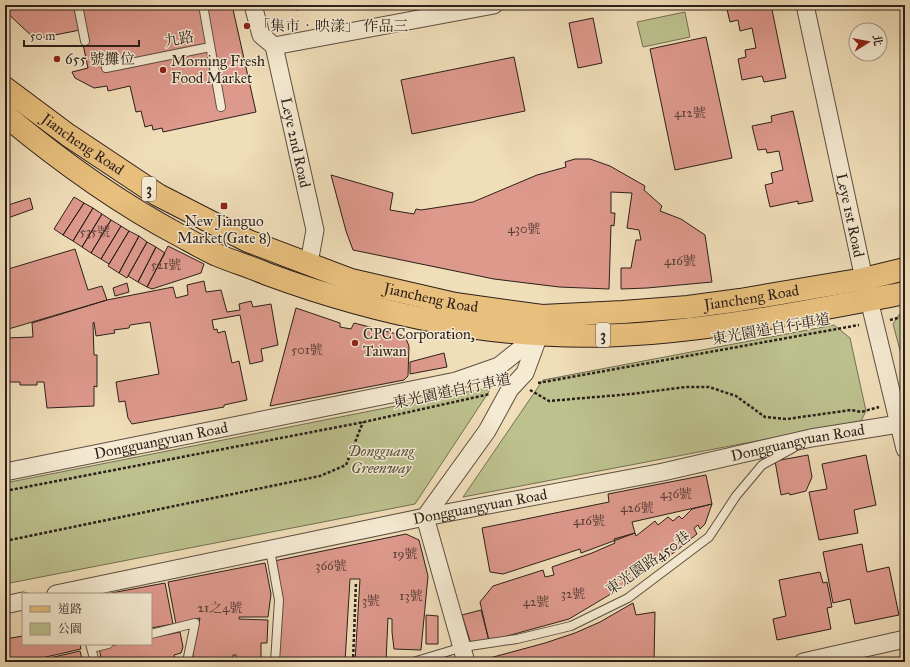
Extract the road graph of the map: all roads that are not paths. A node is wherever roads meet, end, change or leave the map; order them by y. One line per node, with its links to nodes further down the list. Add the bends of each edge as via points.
1 (78, 5): 7 (lane)
2 (203, 5): 9 (lane)
3 (253, 5): 8 (street, via 261,35)
4 (494, 5): 6 (street)
5 (805, 5): 16 (street, Leye 1st Road)
6 (430, 11): 8 (street)
7 (85, 41)
8 (274, 46): 14 (street, Leye 2nd Road, via 315,230)
9 (210, 48): 10 (lane, 九路); 12 (lane)
10 (106, 68)
11 (5, 88): 14 (main road, Jiancheng Road / 3, via 68,135 158,195 248,241)
12 (221, 107)
13 (5, 116): 17 (main road, Jiancheng Road / 3, via 82,174 150,219 217,255)
14 (309, 263): 17 (lane, Leye 2nd Road); 20 (main road, Jiancheng Road / 3, via 351,280)
15 (905, 269): 16 (main road, Jiancheng Road / 3)
16 (864, 279): 19 (street, Leye 1st Road); 20 (main road, Jiancheng Road / 3, via 688,307)
17 (303, 287): 20 (main road, Jiancheng Road / 3, via 440,322 502,332)
18 (905, 293): 19 (main road, Jiancheng Road / 3)
19 (870, 300): 20 (main road, Jiancheng Road / 3, via 722,326 619,335); 21 (street, Leye 1st Road)
20 (540, 325): 24 (street, Dongguangyuan Road, via 499,366 456,381); 25 (street, via 525,373 517,388)
21 (902, 423): 22 (street, Dongguangyuan Road); 23 (street, Leye 1st Road)
22 (811, 438): 25 (street, Dongguangyuan Road, via 663,472); 33 (lane, 東光園路450巷, via 762,465 736,496 709,537 628,598 571,626)
23 (905, 449)
24 (5, 472)
25 (425, 518): 26 (street, Dongguangyuan Road); 33 (street)
26 (270, 550): 27 (street, Dongguangyuan Road); 36 (lane, via 279,600)
27 (73, 592)
28 (22, 601): 29 (street)
29 (5, 605)
30 (152, 634): 35 (lane, via 195,623)
31 (905, 639): 38 (street)
32 (91, 646): 34 (lane)
33 (465, 654): 37 (lane, 東光園路450巷)
34 (95, 662)
35 (186, 662)
36 (275, 662)
37 (413, 662)
38 (803, 662)

